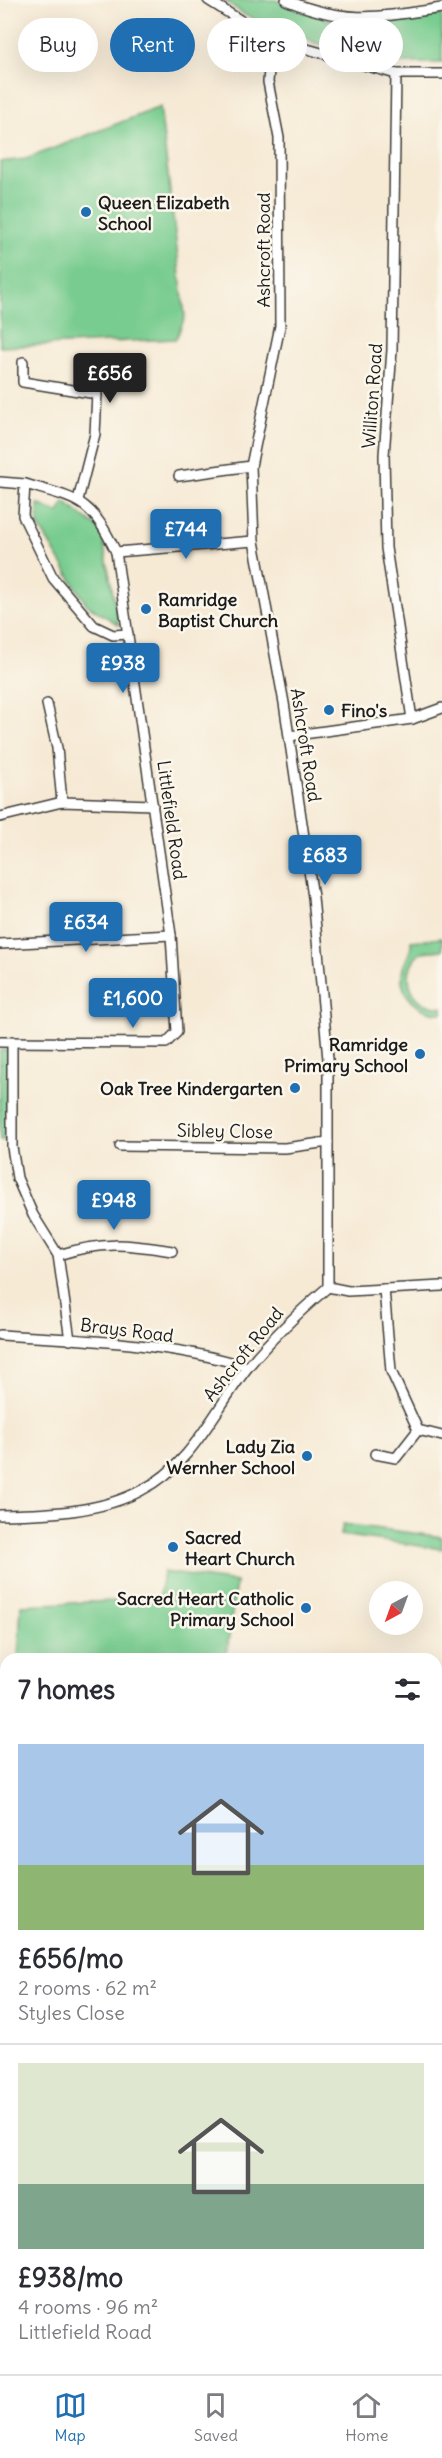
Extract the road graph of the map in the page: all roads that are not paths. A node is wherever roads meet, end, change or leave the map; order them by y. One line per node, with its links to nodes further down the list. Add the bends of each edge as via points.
1 (208, 0): 4 (street)
2 (286, 0): 3 (street, via 331,16 369,19)
3 (442, 8)
4 (237, 18)
5 (307, 49): 7 (street)
6 (269, 72): 10 (street, Ashcroft Road, via 279,138 280,326)
7 (396, 74): 8 (street); 20 (street, Williton Road, via 393,327 385,433 386,536)
8 (442, 74)
9 (24, 362): 14 (street, via 23,382 97,394 95,434)
10 (251, 466): 11 (street); 15 (street, Ashcroft Road)
11 (179, 476)
12 (0, 482): 13 (street, Littlefield Road)
13 (25, 484): 14 (street, Littlefield Road); 17 (street, via 23,516 53,578 94,626 113,635)
14 (78, 500): 16 (street, Littlefield Road, via 101,522)
15 (254, 541): 16 (street); 21 (street, Ashcroft Road)
16 (116, 552): 17 (street, Littlefield Road)
17 (128, 633): 23 (street, Littlefield Road)
18 (47, 704): 22 (street, via 57,748)
19 (442, 708): 20 (street)
20 (412, 719): 21 (street)
21 (289, 736): 29 (street, Ashcroft Road, via 313,897 328,1059)
22 (62, 802): 23 (street); 24 (street)
23 (153, 805): 25 (street, Littlefield Road)
24 (0, 817)
25 (171, 935): 26 (street); 27 (street, Littlefield Road, via 177,1032 166,1043)
26 (0, 944)
27 (12, 1041): 28 (street, Littlefield Road); 32 (street)
28 (0, 1042)
29 (328, 1142): 31 (street, Sibley Close, via 285,1148); 36 (street, Ashcroft Road)
30 (0, 1146): 32 (street)
31 (120, 1146)
32 (12, 1147): 34 (street, via 17,1178 33,1215)
33 (172, 1251): 34 (street, via 123,1244 88,1246)
34 (58, 1255): 39 (street)
35 (442, 1286): 37 (street)
36 (328, 1287): 37 (street, via 348,1291); 40 (street, Ashcroft Road, via 283,1326)
37 (384, 1289): 41 (street, via 391,1371)
38 (0, 1335): 39 (street, Brays Road)
39 (70, 1340): 40 (street, Brays Road, via 121,1343)
40 (248, 1367): 44 (street, Ashcroft Road, via 183,1459 143,1490 96,1507)
41 (418, 1430): 42 (street); 43 (street, via 396,1458)
42 (442, 1436)
43 (375, 1454)
44 (0, 1515)

